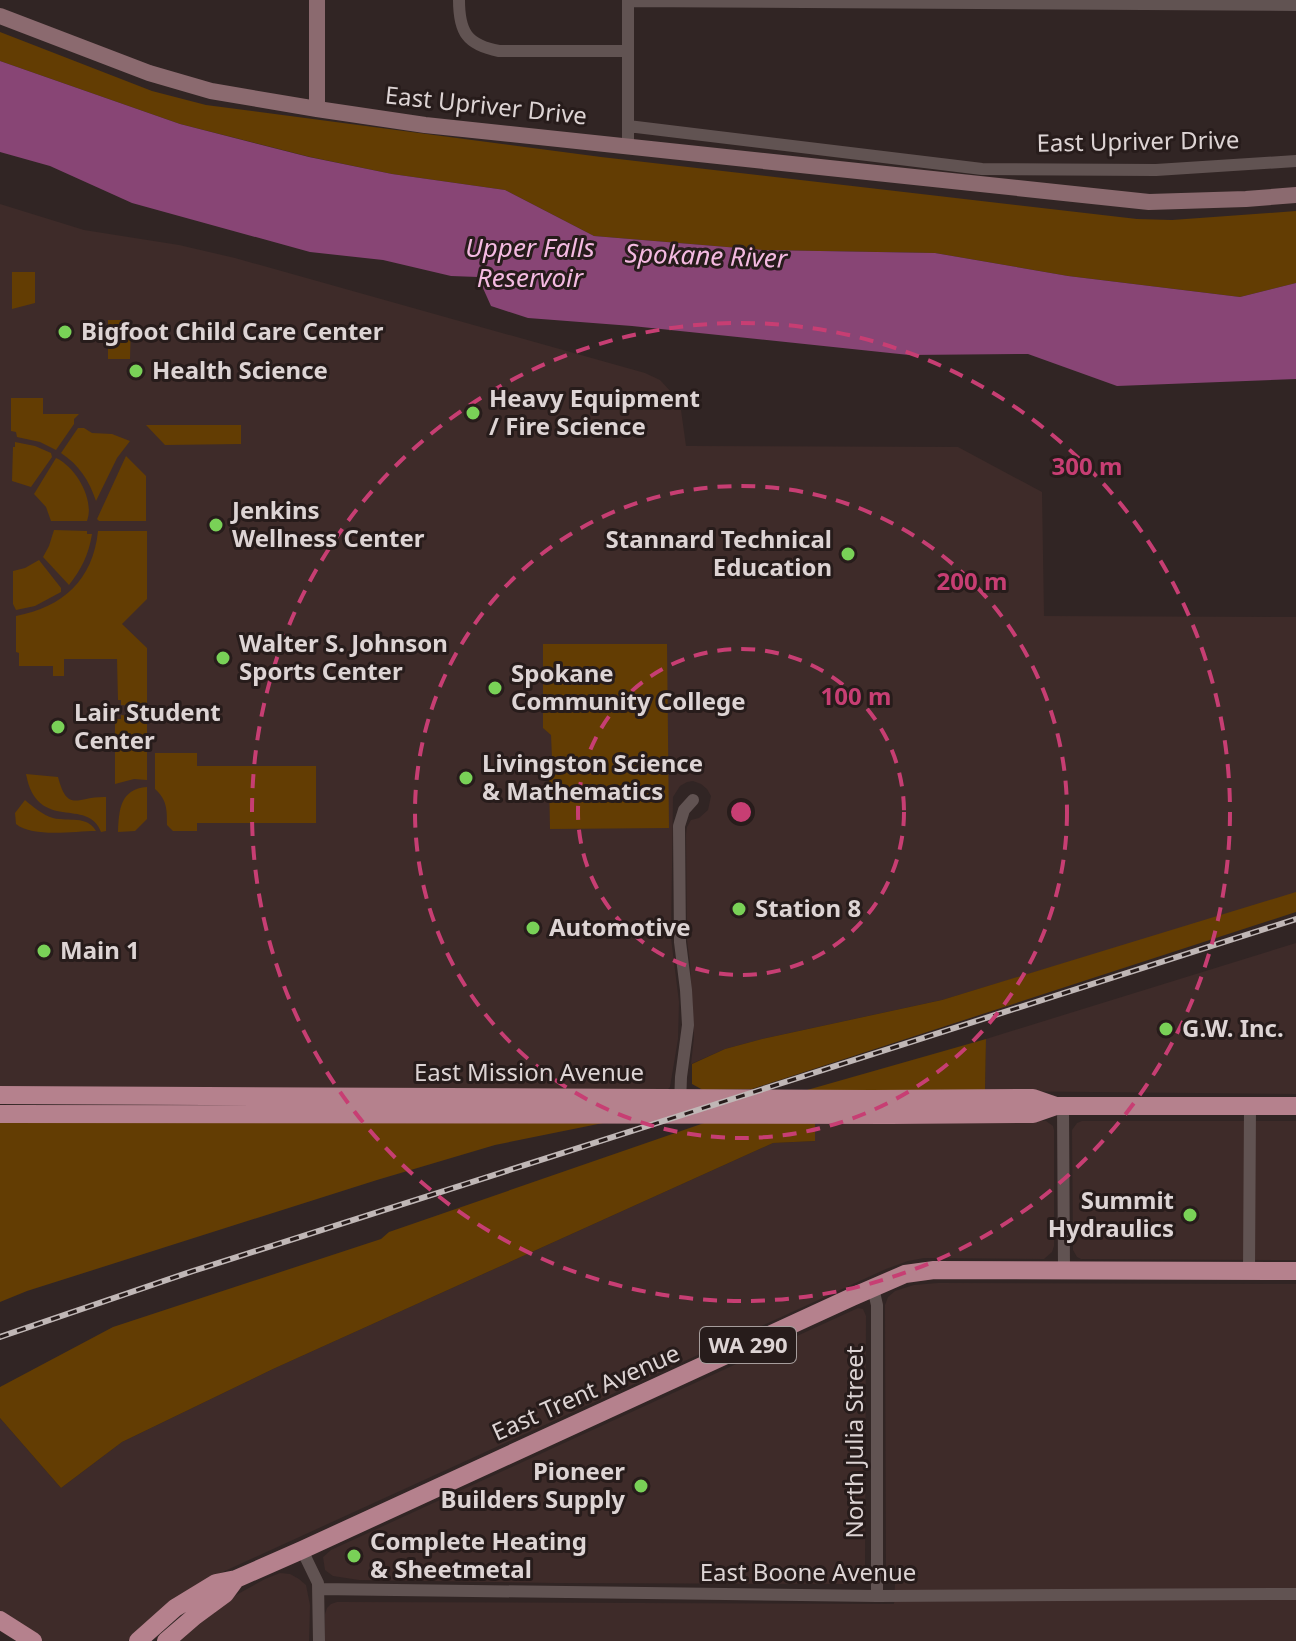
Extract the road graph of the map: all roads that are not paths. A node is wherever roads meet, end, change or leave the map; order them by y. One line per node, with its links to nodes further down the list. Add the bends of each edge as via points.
1 (317, 0): 7 (street)
2 (459, 0): 6 (street, via 462,30 485,49)
3 (628, 1): 4 (street); 6 (street)
4 (1296, 5)
5 (0, 16): 7 (street, East Upriver Drive, via 149,73 211,91)
6 (628, 51): 8 (street)
7 (317, 109): 9 (street, East Upriver Drive)
8 (628, 126): 9 (street); 11 (street, East Upriver Drive)
9 (628, 146): 11 (street, East Upriver Drive)
10 (1296, 161): 11 (street, East Upriver Drive)
11 (980, 176): 12 (street, East Upriver Drive, via 1149,202)
12 (1296, 195)
13 (693, 800): 15 (street, via 679,826 680,942 688,1025)
14 (0, 1095): 15 (main road, East Mission Avenue)
15 (680, 1106): 16 (main road, East Mission Avenue, via 1033,1098); 19 (main road, East Mission Avenue)
16 (1060, 1106): 17 (main road, East Mission Avenue); 20 (street)
17 (1250, 1106): 18 (main road, East Mission Avenue); 21 (street)
18 (1296, 1106)
19 (0, 1114)
20 (1064, 1271): 21 (main road, East Trent Avenue / WA 290); 23 (main road, East Trent Avenue / WA 290, via 927,1270)
21 (1249, 1271): 22 (main road, East Trent Avenue / WA 290)
22 (1296, 1271)
23 (873, 1288): 24 (main road, East Trent Avenue / WA 290); 28 (street, North Julia Street)
24 (302, 1550): 25 (main road, East Trent Avenue / WA 290); 26 (street)
25 (236, 1579): 31 (main road, East Trent Avenue / WA 290, via 189,1598); 32 (main road, East Trent Avenue / WA 290)
26 (319, 1589): 28 (street, East Boone Avenue); 33 (street)
27 (1296, 1594): 28 (street, East Boone Avenue)
28 (877, 1596)
29 (3, 1624): 30 (main road)
30 (33, 1641)
31 (138, 1641)
32 (166, 1641)
33 (319, 1641)

